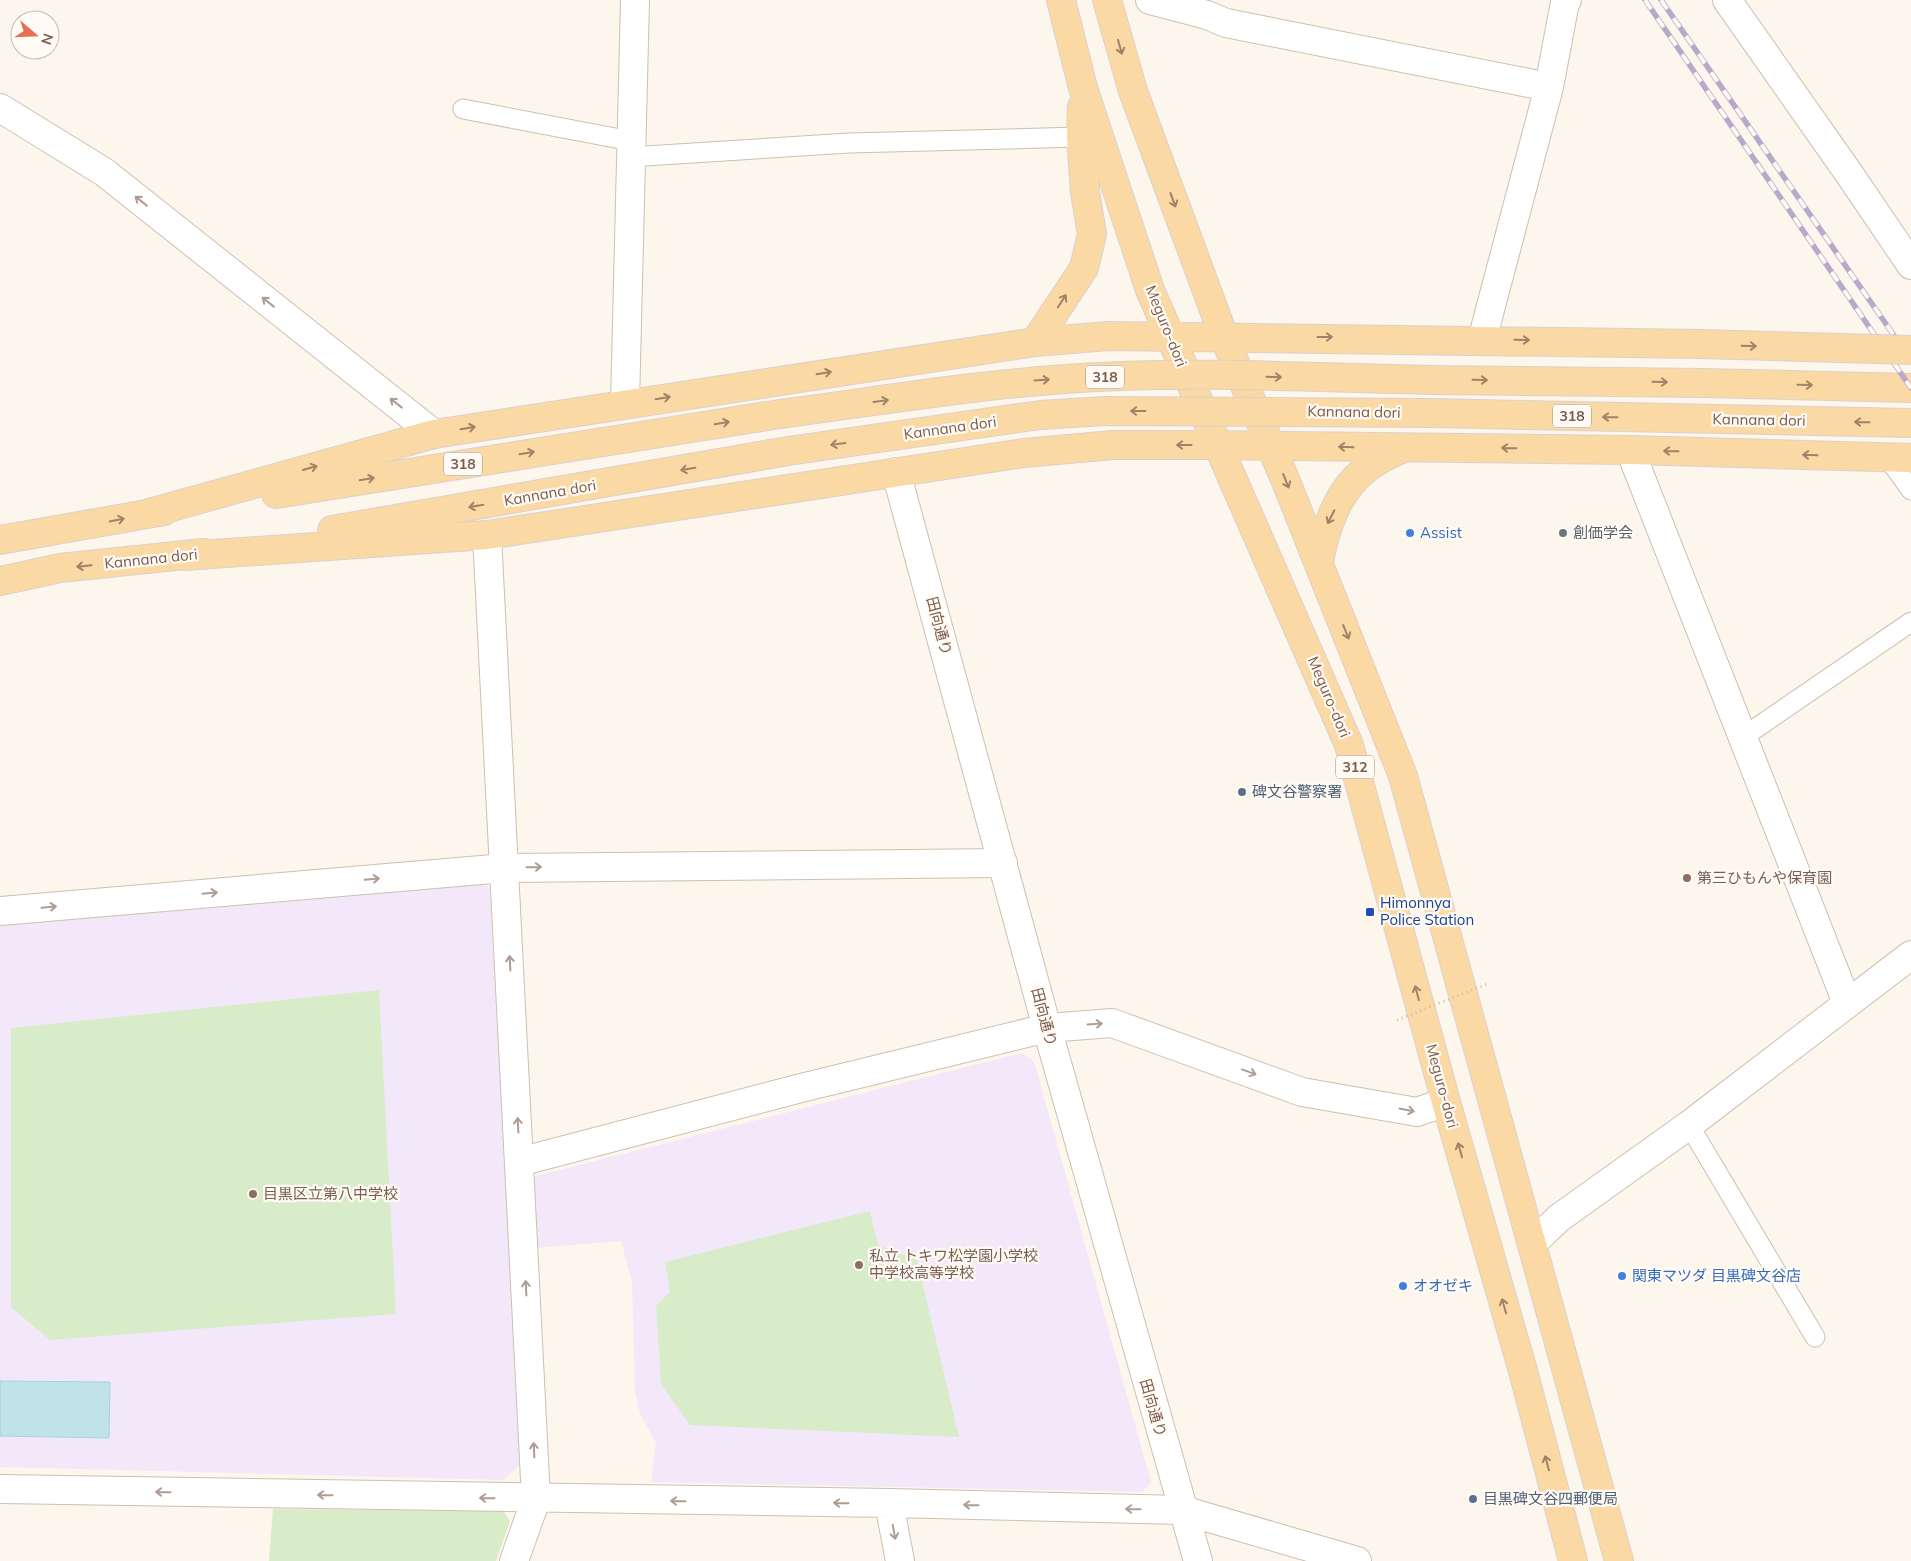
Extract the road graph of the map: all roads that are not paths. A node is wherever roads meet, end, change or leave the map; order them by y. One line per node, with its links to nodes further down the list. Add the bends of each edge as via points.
1 (635, 0): 13 (street)
2 (1061, 0): 9 (main road, Meguro-dori / 312)
3 (1107, 0): 16 (main road, 312, one-way to 16, via 1133,91)
4 (1150, 0): 7 (street)
5 (1567, 0): 8 (street)
6 (1727, 0): 14 (street)
7 (1207, 8): 8 (street, via 1226,23)
8 (1549, 87): 17 (street)
9 (1083, 88): 12 (main road); 15 (main road, Meguro-dori / 312)
10 (0, 108): 23 (street, one-way to 10, via 104,172)
11 (463, 110): 13 (lane)
12 (1081, 137): 13 (lane); 18 (main road, one-way to 12, via 1084,268 1092,234)
13 (631, 149): 21 (street)
14 (1907, 251)
15 (1168, 336): 16 (main road); 18 (main road, via 1109,336); 24 (main road, Meguro-dori / 312)
16 (1224, 337): 17 (main road, one-way to 17); 25 (main road, 312)
17 (1482, 340): 19 (main road, one-way to 19, bridge)
18 (1035, 342): 21 (main road, one-way to 18)
19 (1911, 350)
20 (1911, 388): 31 (main road, 318, one-way to 20, bridge, via 780,414 1031,381 1203,376)
21 (625, 403): 23 (main road, one-way to 21)
22 (1911, 424): 34 (main road, Kannana dori / 318, one-way to 34, bridge, via 1432,413 1096,412 1040,415 788,452)
23 (434, 434): 31 (main road, one-way to 23)
24 (1218, 445): 25 (main road); 29 (main road, one-way to 29, via 1113,445 1034,452); 45 (main road, Meguro-dori / 312, one-way to 24, via 1349,745)
25 (1271, 445): 26 (main road, one-way to 25); 35 (main road, 312, one-way to 35)
26 (1402, 448): 27 (main road, one-way to 26); 35 (main road, one-way to 35, via 1367,467 1344,494 1329,521)
27 (1630, 450): 28 (main road, one-way to 27); 38 (street)
28 (1899, 458): 30 (lane)
29 (896, 472): 32 (main road); 39 (street, 田向通り)
30 (1911, 490)
31 (146, 514): 33 (main road, 318, one-way to 31)
32 (487, 535): 34 (main road); 40 (street)
33 (0, 540)
34 (185, 556): 36 (main road, Kannana dori / 318, one-way to 36, via 60,568)
35 (1319, 562): 48 (main road, 312, one-way to 48, via 1403,776)
36 (0, 581)
37 (1911, 622): 38 (lane)
38 (1743, 737): 43 (street)
39 (1003, 863): 40 (street, one-way to 39); 44 (street, 田向通り)
40 (505, 868): 41 (street, one-way to 40); 47 (street, one-way to 40)
41 (0, 911)
42 (1911, 955): 43 (street)
43 (1848, 1003): 46 (street)
44 (1047, 1028): 45 (street, one-way to 45, via 1112,1023 1302,1092 1417,1112); 47 (street); 53 (street, 田向通り)
45 (1446, 1102): 58 (main road, Meguro-dori / 312, one-way to 45)
46 (1688, 1125): 48 (street, via 1560,1218); 49 (lane)
47 (519, 1162): 51 (street, one-way to 47)
48 (1532, 1244): 59 (main road, 312)
49 (1815, 1337)
50 (0, 1489): 51 (street, one-way to 50)
51 (536, 1499): 52 (street, one-way to 51); 54 (street)
52 (889, 1503): 53 (street, one-way to 52); 55 (street, one-way to 55)
53 (1182, 1510): 56 (street, 田向通り); 57 (street)
54 (514, 1561)
55 (900, 1561)
56 (1198, 1561)
57 (1358, 1561)
58 (1573, 1561)
59 (1619, 1561)

